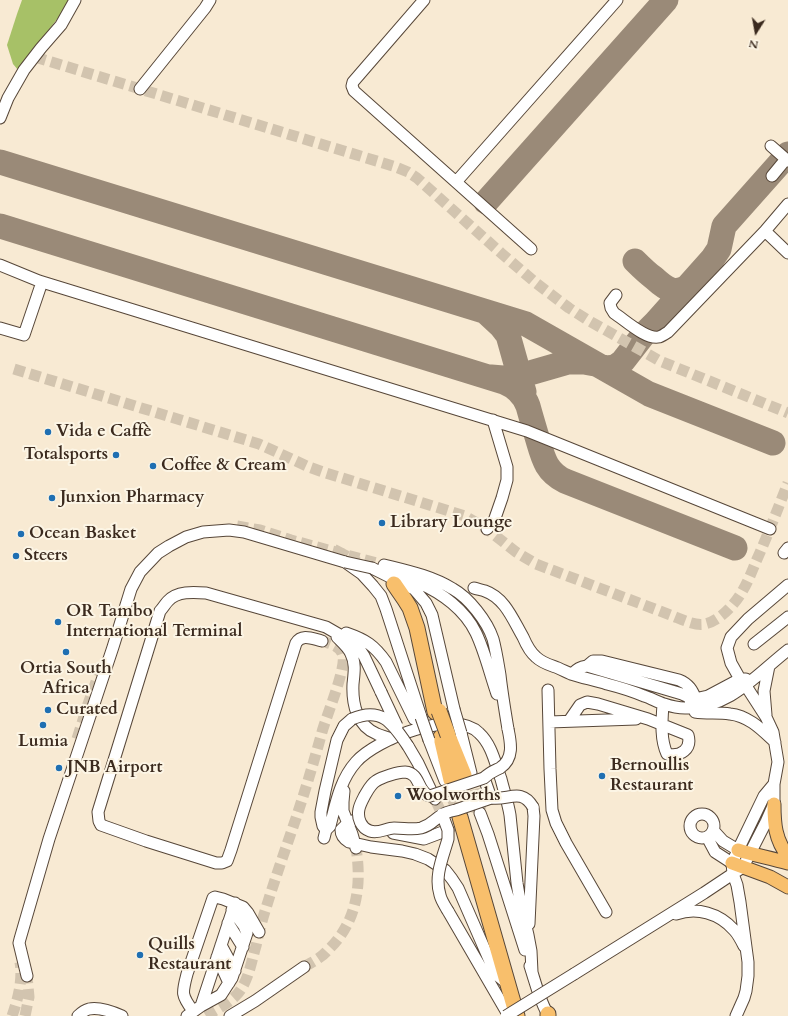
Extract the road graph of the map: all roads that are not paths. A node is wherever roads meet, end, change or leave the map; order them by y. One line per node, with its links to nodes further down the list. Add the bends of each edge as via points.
1 (75, 0): 6 (street, via 61,25 24,70)
2 (210, 0): 5 (street)
3 (424, 0): 10 (street, via 352,86 354,91)
4 (617, 0): 10 (street)
5 (140, 89)
6 (0, 118)
7 (771, 146): 8 (street)
8 (787, 160): 9 (street)
9 (772, 176)
10 (456, 182): 13 (street)
11 (788, 204): 12 (street)
12 (765, 231): 14 (street); 17 (street, via 662,336 654,338 646,335 614,313 610,303)
13 (531, 249)
14 (788, 253)
15 (0, 264): 16 (street)
16 (41, 281): 18 (street, via 24,335); 19 (street)
17 (616, 295)
18 (0, 328)
19 (492, 420): 20 (street, via 507,467 507,480 494,520); 21 (street, via 527,431)
20 (487, 529)
21 (770, 529)
22 (345, 562): 24 (street, bridge); 42 (street, via 362,574 381,596 405,668); 80 (street, via 244,532 229,530 203,532 186,537 158,554 140,572 131,589 49,839 20,939)
23 (384, 565): 46 (street, via 426,576 449,586 472,605 492,638)
24 (372, 568): 46 (street, via 418,583 451,602 461,611 480,643); 47 (street, bridge, via 414,589 432,614 454,708)
25 (394, 584): 47 (highway, bridge, via 414,618 437,712)
26 (788, 585): 35 (street, via 748,618 731,637 727,648 731,663)
27 (474, 588): 34 (street, via 490,593 502,602 537,659)
28 (788, 617): 31 (street)
29 (322, 626): 30 (street, via 206,593 179,594 169,600 160,611 98,812 101,825 216,863 227,861 296,643 303,637); 42 (street, via 360,638 374,647 386,662); 48 (street, via 351,652 354,666 354,705 364,726 375,734); 50 (street, bridge, via 358,646)
30 (322, 641)
31 (754, 644)
32 (788, 650): 33 (street)
33 (769, 666): 35 (street); 41 (street, via 764,691)
34 (572, 674): 37 (street); 38 (street, via 580,666 587,666)
35 (743, 683): 38 (street); 40 (street, via 737,692 717,703); 41 (street)
36 (548, 690): 45 (street)
37 (645, 696): 38 (street, via 677,700); 39 (street)
38 (694, 699)
39 (663, 704): 40 (street); 43 (street, via 662,724)
40 (684, 708): 49 (street, via 694,712 738,715 759,727)
41 (766, 717): 49 (street)
42 (417, 718): 47 (street, bridge)
43 (648, 719): 44 (street); 44 (street, via 587,702 580,705)
44 (569, 721): 45 (street)
45 (549, 722): 68 (street, via 552,810 566,843)
46 (508, 729): 53 (street, bridge, via 511,747 508,761)
47 (440, 737): 52 (highway); 52 (street)
48 (392, 739): 51 (street, via 369,750); 72 (street, via 425,727 446,723 470,727 486,741 508,804 520,901)
49 (775, 742): 54 (street, via 778,762)
50 (408, 746): 51 (street, bridge, via 394,727 378,716 362,716 352,719 344,726 338,740 321,812 325,834 330,826 342,785); 55 (street)
51 (353, 766): 82 (street, via 343,802 344,814 351,822 356,846 415,854 445,870 465,902 492,966 498,976)
52 (454, 776)
53 (484, 778): 55 (street, bridge); 56 (street)
54 (774, 784): 57 (street); 63 (street, via 764,796)
55 (434, 797): 59 (street, bridge, via 423,792 412,773 404,772 385,777 375,781 368,790 358,817 366,830 377,832 394,828 422,828 430,825)
56 (491, 798): 59 (street, bridge); 72 (street, bridge, via 520,796 528,800 533,807)
57 (774, 804): 63 (street, via 766,822); 64 (main road, via 777,834)
58 (480, 811): 79 (street)
59 (441, 812): 61 (street, bridge)
60 (460, 817): 82 (highway)
61 (448, 830): 62 (street, via 421,839); 88 (street, bridge, via 439,870 440,897)
62 (393, 833)
63 (744, 852): 65 (main road); 66 (street); 66 (street, via 710,836 715,852)
64 (788, 856)
65 (788, 863)
66 (736, 868): 67 (main road, via 770,877); 70 (street); 74 (street)
67 (788, 887)
68 (606, 912)
69 (231, 913): 71 (street, via 243,907); 73 (street); 76 (street, via 248,934); 83 (street, via 223,899 213,898 183,987 185,1000)
70 (662, 919): 74 (street, via 684,911 702,911 710,914 723,920 734,930); 88 (street, bridge)
71 (259, 932)
72 (528, 935): 79 (street)
73 (222, 940): 75 (street); 76 (street); 78 (street)
74 (747, 952): 90 (street, via 746,991)
75 (217, 957): 81 (street); 83 (street)
76 (238, 960): 78 (street)
77 (304, 967): 87 (street)
78 (235, 971): 81 (street)
79 (532, 972): 84 (street)
80 (26, 976)
81 (229, 983): 83 (street, via 221,994)
82 (508, 984): 89 (highway)
83 (194, 1011)
84 (548, 1015)
85 (78, 1016): 86 (street, via 90,1009 98,1009)
86 (122, 1016)
87 (230, 1016)
88 (507, 1016)
89 (518, 1016)
90 (736, 1016)

